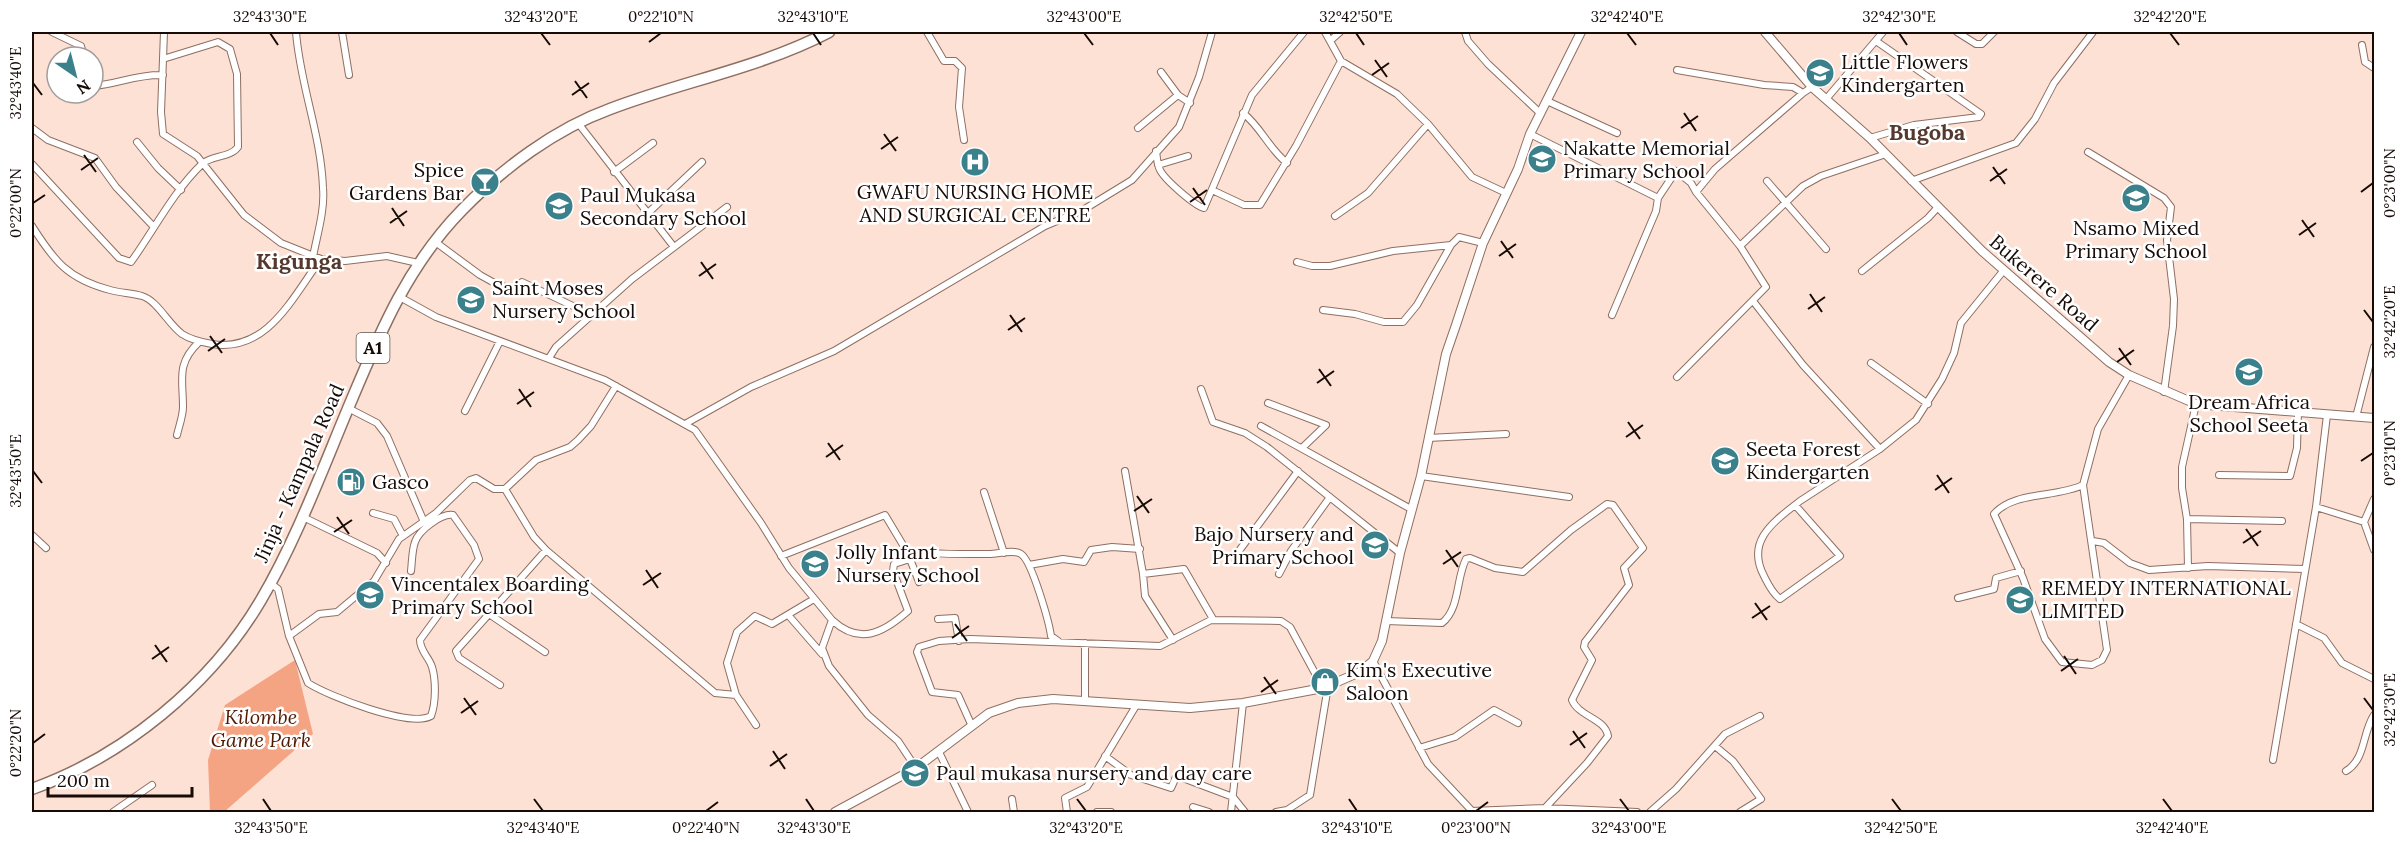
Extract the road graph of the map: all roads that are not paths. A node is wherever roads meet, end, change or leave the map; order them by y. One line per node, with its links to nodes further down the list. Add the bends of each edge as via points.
1 (51, 32): 20 (street)
2 (164, 32): 22 (street)
3 (297, 32): 78 (street, via 324,189)
4 (342, 32): 28 (street)
5 (829, 32): 38 (highway, Jinja - Kampala Road / A1, via 754,63 642,97)
6 (927, 32): 45 (street, via 944,61 955,61 962,68 959,107)
7 (1212, 32): 35 (street)
8 (1304, 32): 36 (street, via 1252,95)
9 (1325, 32): 18 (street)
10 (1340, 32): 18 (street)
11 (1465, 32): 37 (street, via 1488,64)
12 (1578, 32): 34 (street)
13 (1765, 32): 30 (street, Bukerere Road)
14 (1883, 32): 19 (street)
15 (1957, 32): 16 (street, via 1982,44)
16 (1994, 32)
17 (2093, 32): 59 (street, via 2016,143)
18 (1331, 40): 23 (street)
19 (1876, 41): 33 (street); 44 (street, via 1981,114 1914,125)
20 (79, 45)
21 (2362, 45): 24 (street, via 2366,62)
22 (163, 59): 27 (street); 54 (street, via 218,42 233,53 238,147)
23 (1341, 62): 39 (street, via 1397,94); 53 (street)
24 (2374, 68)
25 (1677, 70): 31 (street, via 1793,87)
26 (1161, 72): 32 (street)
27 (163, 75): 29 (street, via 140,75); 54 (street, via 163,134)
28 (349, 75)
29 (105, 83)
30 (1812, 87): 31 (street); 33 (street, Bukerere Road)
31 (1803, 93): 62 (street, via 1715,170)
32 (1178, 95): 35 (street); 41 (street)
33 (1827, 98): 44 (street, Bukerere Road)
34 (1547, 101): 37 (street); 42 (street)
35 (1190, 103): 48 (street, via 1179,127)
36 (1243, 113): 53 (street); 61 (street)
37 (1540, 113): 43 (street)
38 (578, 123): 57 (street); 72 (highway, Jinja - Kampala Road / A1, via 485,188)
39 (1428, 124): 63 (street, via 1472,177); 69 (street, via 1368,193)
40 (32, 128): 71 (street, via 48,140 95,158)
41 (1138, 128)
42 (1617, 133)
43 (1530, 134): 63 (street); 64 (street)
44 (1870, 138): 50 (street, Bukerere Road)
45 (964, 140)
46 (137, 142): 60 (street)
47 (653, 143): 57 (street)
48 (1156, 151): 56 (street); 108 (street, via 1131,180 1083,210 1045,226 834,351 751,387)
49 (2088, 152): 98 (street, via 2164,198 2171,207 2167,240 2173,326)
50 (1886, 154): 59 (street, Bukerere Road); 65 (street, via 1821,176)
51 (1188, 156): 56 (street)
52 (702, 162): 68 (street)
53 (1287, 162): 61 (street, via 1258,207 1229,201)
54 (203, 163): 60 (street); 78 (street, via 255,226)
55 (32, 164): 71 (street, via 127,263)
56 (1158, 165): 61 (street, via 1164,176 1201,208)
57 (614, 172): 68 (street)
58 (1767, 181): 65 (street)
59 (1911, 181): 67 (street, Bukerere Road)
60 (181, 190): 71 (street)
61 (1212, 190)
62 (1696, 192): 64 (street, via 1676,171); 75 (street)
63 (1506, 193): 73 (street)
64 (1658, 198): 88 (street)
65 (1785, 203): 75 (street); 77 (street)
66 (727, 207): 76 (street)
67 (1938, 207): 82 (street, Bukerere Road); 83 (street)
68 (647, 214): 76 (street)
69 (1335, 216)
70 (32, 226): 90 (street, via 47,251 68,273 99,287 147,298 182,333)
71 (153, 226)
72 (434, 241): 81 (highway, Jinja - Kampala Road / A1); 87 (street, via 498,285 514,289 521,282)
73 (1483, 243): 74 (street, via 1462,236); 112 (street, via 1446,354)
74 (1450, 245): 80 (street, via 1393,251 1330,266); 86 (street, via 1417,305 1403,322)
75 (1740, 246): 85 (street, via 1766,283)
76 (674, 247): 87 (street)
77 (1826, 249)
78 (313, 257): 79 (street)
79 (321, 259): 81 (street, via 345,261 387,256); 90 (street, via 284,311 259,334 230,346)
80 (1298, 262)
81 (418, 263): 84 (highway, Jinja - Kampala Road / A1)
82 (2004, 270): 94 (street, Bukerere Road); 100 (street, via 1961,323 1951,359)
83 (1862, 271)
84 (398, 296): 89 (street, via 436,317); 102 (highway, Jinja - Kampala Road / A1)
85 (1753, 301): 95 (street); 114 (street, via 1803,365)
86 (1323, 310)
87 (592, 315): 92 (street)
88 (1612, 315)
89 (500, 341): 92 (street); 103 (street)
90 (199, 342): 111 (street, via 188,352 182,371 183,408)
91 (2374, 347): 106 (street)
92 (549, 358): 96 (street)
93 (1871, 363): 100 (street)
94 (2129, 375): 98 (street, Bukerere Road); 119 (street, via 2098,429)
95 (1677, 377)
96 (616, 386): 108 (street); 120 (street, via 578,440 536,460)
97 (1201, 389): 116 (street, via 1213,422 1254,437)
98 (2164, 392): 101 (street, Bukerere Road)
99 (1268, 403): 113 (street, via 1326,425)
100 (1928, 404): 114 (street, via 1904,432)
101 (2196, 404): 104 (street, Bukerere Road); 130 (street, via 2182,467)
102 (348, 408): 129 (highway, Jinja - Kampala Road / A1); 132 (street, via 377,423 387,436)
103 (465, 411)
104 (2298, 412): 105 (street, Bukerere Road); 117 (street, via 2298,448 2290,476)
105 (2327, 415): 106 (street, Bukerere Road); 126 (street)
106 (2356, 417): 107 (street, Bukerere Road)
107 (2374, 418)
108 (685, 424): 144 (street, via 699,435)
109 (1262, 426): 113 (street)
110 (1506, 434): 112 (street)
111 (177, 435)
112 (1428, 438): 118 (street)
113 (1302, 447): 127 (street)
114 (1880, 449): 125 (street)
115 (1125, 471): 138 (street)
116 (1298, 471): 122 (street); 143 (street)
117 (2219, 474)
118 (1421, 476): 123 (street); 127 (street)
119 (2083, 485): 136 (street); 150 (street, via 2024,498 1994,512)
120 (505, 489): 132 (street, via 494,489 476,478 470,480); 139 (street)
121 (984, 492): 141 (street)
122 (1330, 497): 142 (street); 152 (street)
123 (1569, 497)
124 (2374, 499): 133 (street)
125 (1795, 506): 125 (street, via 1765,532 1757,549 1760,567 1779,599 1840,556)
126 (2316, 507): 133 (street); 148 (street)
127 (1411, 509): 142 (street)
128 (373, 513): 135 (street, via 394,519)
129 (301, 516): 145 (street, via 377,553); 154 (highway, Jinja - Kampala Road / A1)
130 (2187, 519): 131 (street); 147 (street)
131 (2282, 521)
132 (424, 522): 135 (street)
133 (2364, 522): 140 (street)
134 (32, 535): 137 (street)
135 (403, 536): 145 (street)
136 (2093, 541): 147 (street, via 2104,543 2130,563 2149,570); 150 (street, via 2107,650 2098,663 2068,663 2057,658 2045,639)
137 (46, 548)
138 (1140, 549): 146 (street, via 1091,550 1084,562 1063,559); 151 (street)
139 (546, 550): 157 (street); 175 (street, via 715,693)
140 (2374, 550)
141 (1004, 553): 144 (street, via 906,550 885,515); 146 (street, via 1021,554)
142 (1400, 553): 162 (street)
143 (1236, 555)
144 (781, 556): 156 (street)
145 (386, 563): 164 (street, via 374,581 337,612 319,614)
146 (1029, 565): 167 (street, via 1051,636)
147 (2188, 568): 148 (street)
148 (2305, 569): 163 (street)
149 (411, 571): 164 (street, via 420,533 453,515 474,545 479,560 420,640 433,668 433,712 428,718 382,712 313,686 304,678)
150 (2020, 571): 155 (street, via 1996,578 1994,590)
151 (1143, 574): 160 (street, via 1184,569); 165 (street, via 1145,596)
152 (1279, 574)
153 (919, 582): 161 (street, via 910,560 894,564 908,611 871,634 850,633)
154 (270, 583): 164 (street, via 278,589); 192 (highway, Jinja - Kampala Road / A1, via 228,648 164,711 92,761)
155 (1958, 598)
156 (814, 599): 158 (street); 161 (street)
157 (489, 614): 169 (street); 173 (street, via 456,651 459,658)
158 (789, 616): 170 (street); 175 (street, via 772,624 755,616 737,632 727,662)
159 (938, 619): 166 (street, via 955,618)
160 (1213, 619): 165 (street); 174 (street, via 1285,622)
161 (832, 620): 170 (street)
162 (1386, 621): 171 (street); 196 (street, via 1442,623 1454,603 1466,559 1523,572 1571,530 1607,504 1613,505 1643,548 1624,568 1629,585 1586,642 1584,647 1592,660 1572,700 1584,714 1604,726 1608,736)
163 (2296, 624): 172 (street, via 2324,638 2342,663); 188 (street)
164 (289, 636)
165 (1173, 640): 168 (street, via 1160,646)
166 (959, 641): 167 (street); 183 (street, via 929,643 917,652 932,692 958,695)
167 (1059, 642): 168 (street)
168 (1085, 643): 176 (street)
169 (545, 652)
170 (823, 654): 189 (street, via 868,715 898,741)
171 (1373, 661): 174 (street, via 1360,672); 185 (street)
172 (2374, 679)
173 (500, 685)
174 (1325, 687): 177 (street); 208 (street, via 1310,795)
175 (736, 695): 182 (street)
176 (1085, 700): 178 (street); 183 (street, via 1018,703)
177 (1243, 702): 178 (street, via 1190,708); 193 (street)
178 (1137, 704): 187 (street)
179 (2374, 715): 190 (street, via 2358,762)
180 (1760, 716): 184 (street, via 1735,727)
181 (1518, 723): 185 (street, via 1494,710 1455,737)
182 (756, 724)
183 (971, 724): 186 (street)
184 (1715, 746): 210 (street); 211 (street, via 1732,761 1761,799)
185 (1419, 748): 197 (street, via 1442,781)
186 (939, 752): 189 (street); 200 (street)
187 (1105, 756): 193 (street, via 1131,775 1171,788 1176,777 1180,777); 202 (street, via 1088,787 1065,798)
188 (2273, 759)
189 (916, 768): 199 (street)
190 (2346, 771)
191 (153, 785): 198 (street)
192 (32, 789)
193 (1233, 797): 206 (street); 207 (street)
194 (1012, 799): 201 (street)
195 (1193, 807): 205 (street)
196 (1545, 808): 197 (street); 209 (street)
197 (1473, 812)
198 (113, 813)
199 (835, 813)
200 (968, 813)
201 (1014, 813)
202 (1067, 813)
203 (1097, 813): 204 (street)
204 (1111, 813)
205 (1209, 813)
206 (1231, 813)
207 (1245, 813)
208 (1276, 813)
209 (1637, 813)
210 (1650, 813)
211 (1740, 813)

